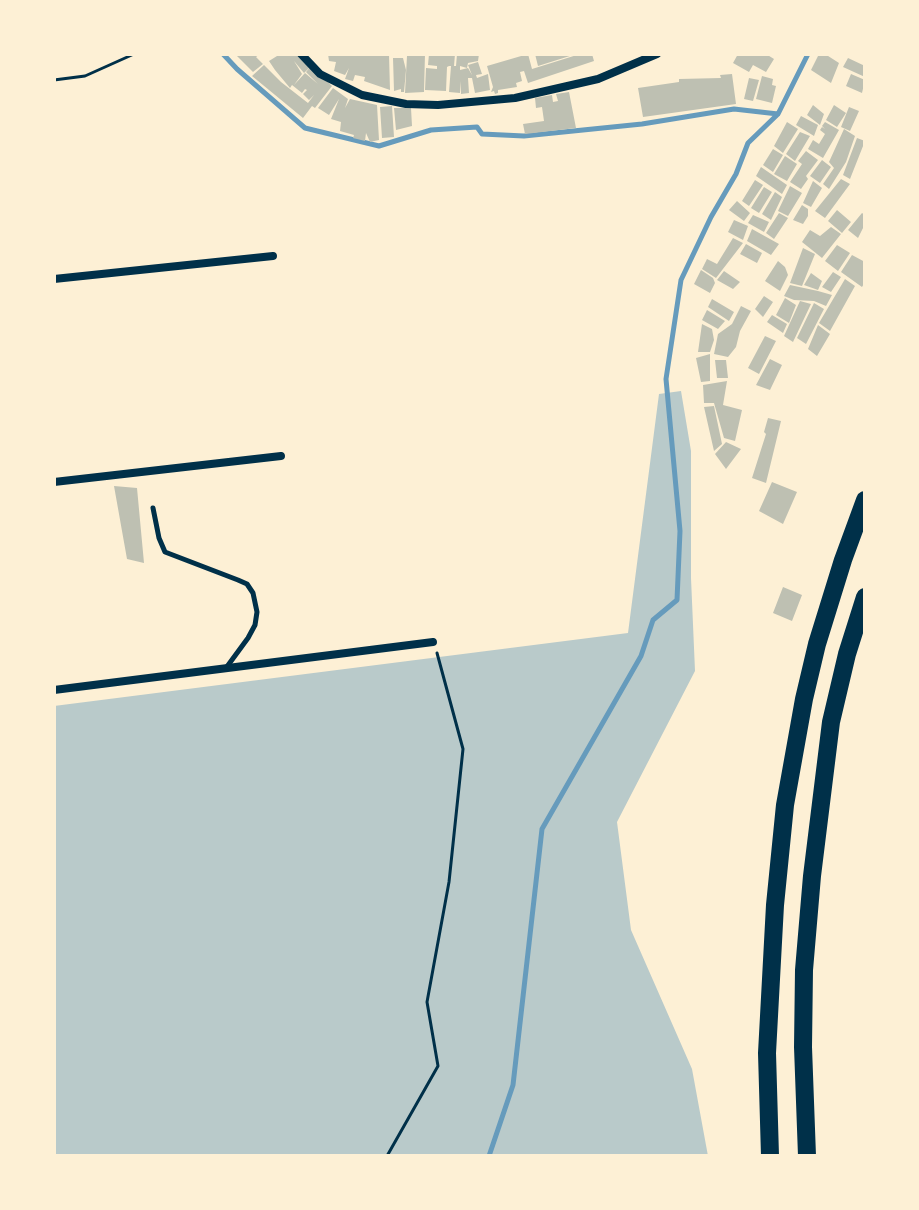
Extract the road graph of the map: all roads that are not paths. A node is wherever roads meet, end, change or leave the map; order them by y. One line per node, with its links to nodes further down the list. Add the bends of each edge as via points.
1 (301, 54): 2 (street, via 320,74 362,95 438,105 515,98 598,79)
2 (657, 54)
3 (273, 256): 4 (street)
4 (54, 279)
5 (281, 456): 6 (street)
6 (54, 482)
7 (865, 500): 13 (highway, via 817,644 785,805 767,1053)
8 (153, 508): 11 (lane, via 165,552 247,584 253,593 255,625)
9 (865, 597): 14 (highway, via 831,722 815,845 804,970)
10 (433, 642): 11 (street)
11 (225, 668): 12 (street)
12 (54, 690)
13 (770, 1156)
14 (807, 1156)

